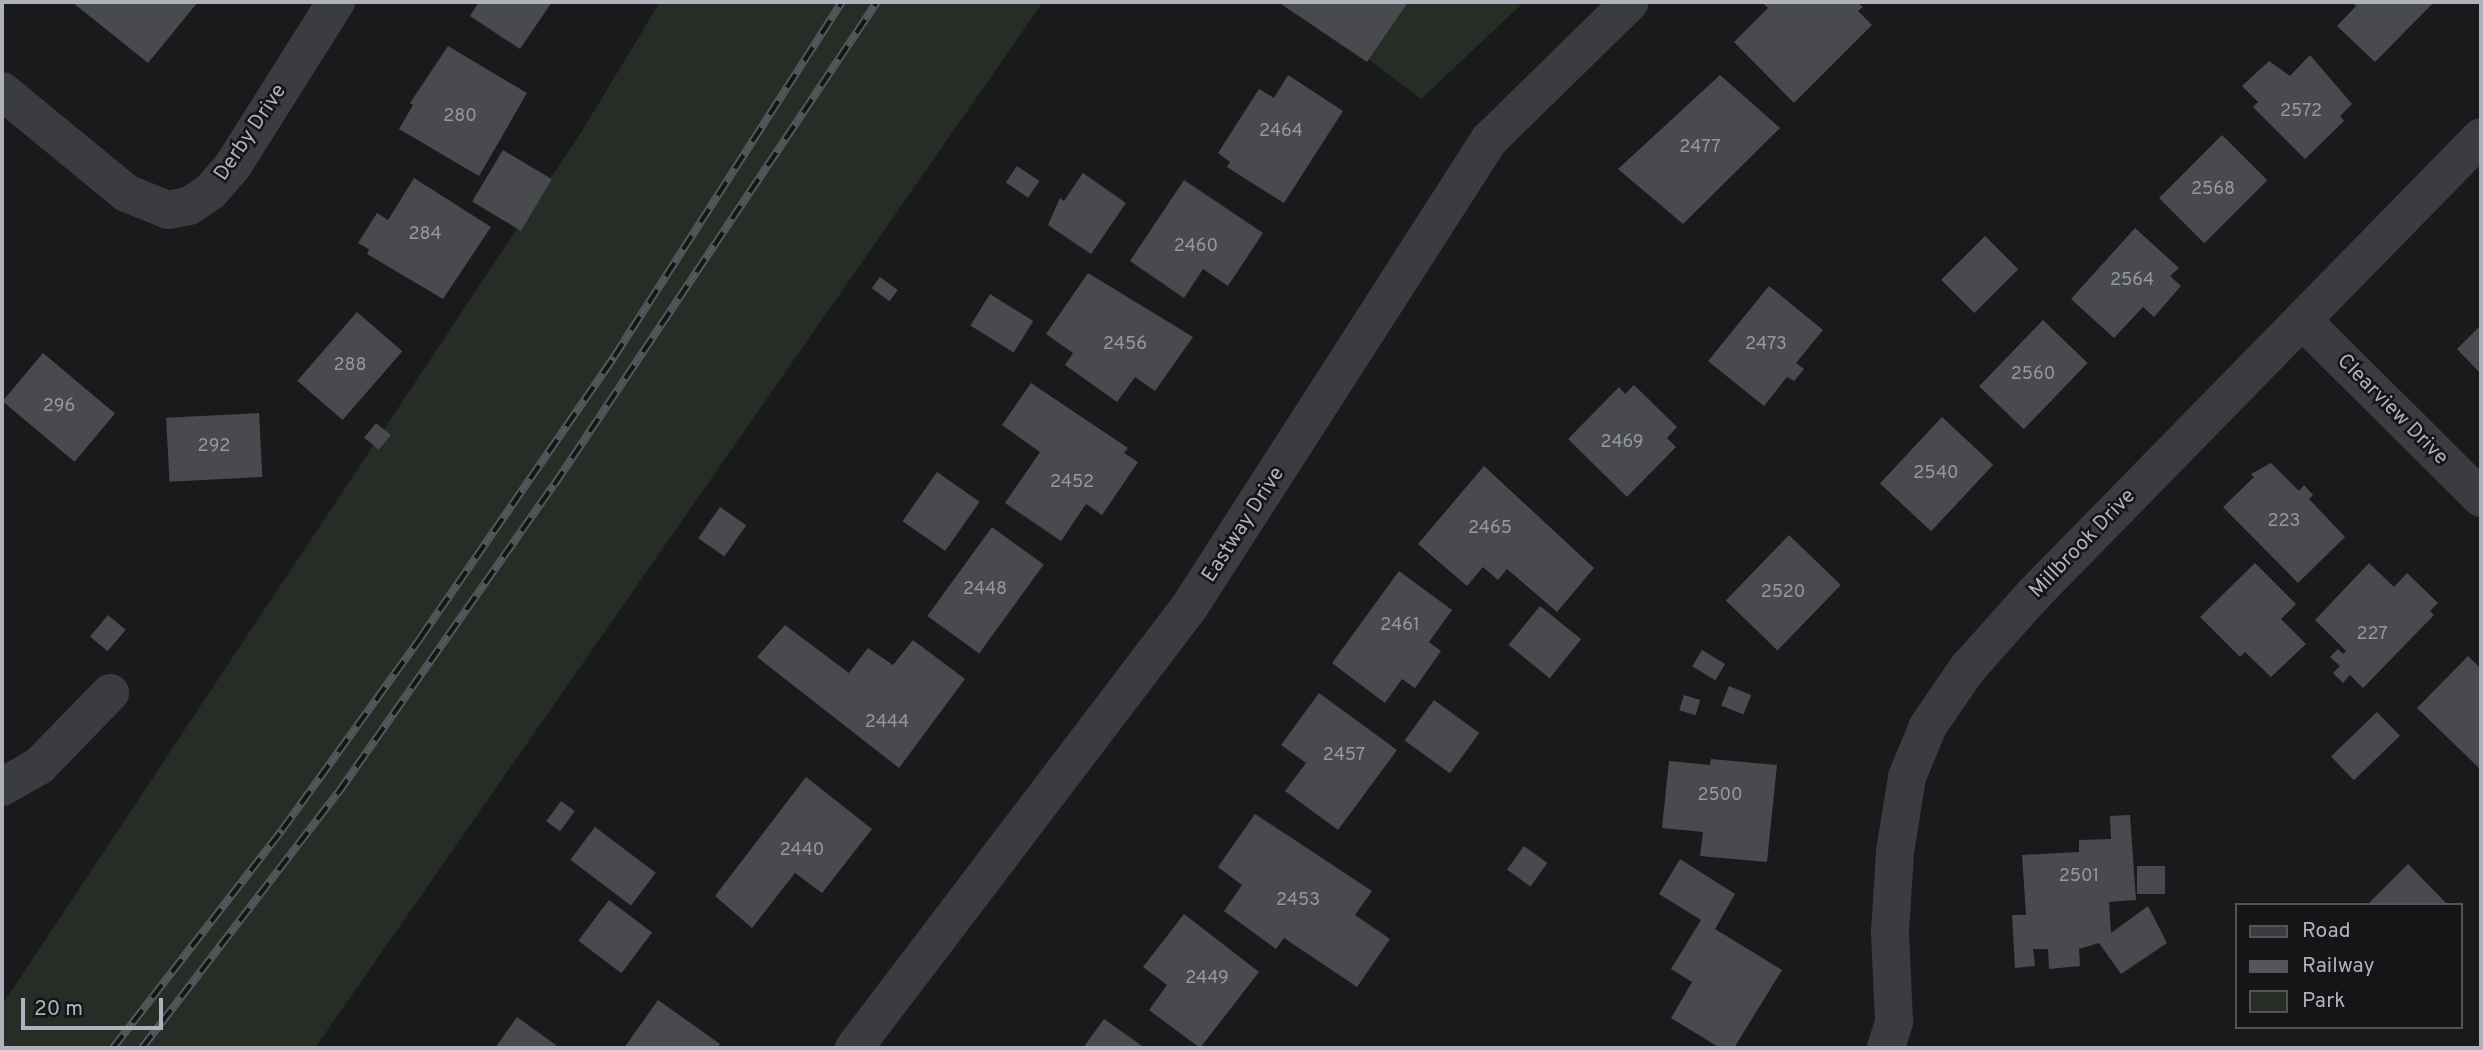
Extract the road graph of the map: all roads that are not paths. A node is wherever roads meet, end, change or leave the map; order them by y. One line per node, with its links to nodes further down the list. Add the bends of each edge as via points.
1 (336, 2): 3 (street, Derby Drive, via 232,167 210,192 189,206 169,211 127,193)
2 (1630, 2): 10 (street, Eastway Drive, via 1489,140 1190,606)
3 (2, 91)
4 (2481, 137): 5 (street, Millbrook Drive)
5 (2303, 321): 6 (street, Clearview Drive); 9 (street, Millbrook Drive, via 2034,594 1967,669 1928,726 1907,778 1895,852)
6 (2481, 498)
7 (110, 693): 8 (street, via 39,766)
8 (2, 787)
9 (1891, 1046)
10 (854, 1048)

